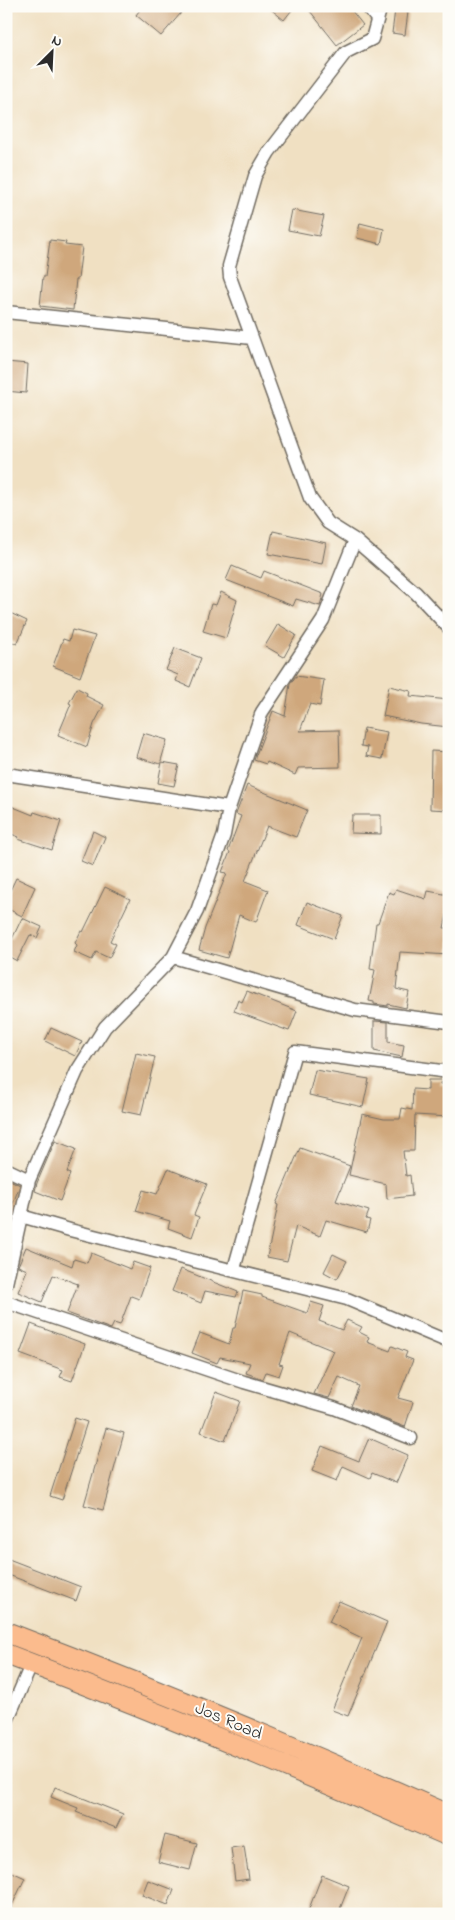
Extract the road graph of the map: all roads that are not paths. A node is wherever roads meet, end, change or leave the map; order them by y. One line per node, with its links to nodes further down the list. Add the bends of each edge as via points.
1 (367, 6): 3 (street)
2 (381, 6): 3 (street)
3 (376, 19): 5 (street, via 372,39 346,52 269,152 255,176 229,266)
4 (6, 312): 5 (street)
5 (252, 338): 6 (street, via 310,498 328,523)
6 (355, 540): 7 (street, via 416,593); 9 (street, via 323,620 262,712)
7 (449, 628)
8 (6, 774): 9 (street)
9 (229, 808): 10 (street, via 224,835 198,911)
10 (173, 957): 11 (street, via 355,1010); 14 (street, via 106,1027 81,1064)
11 (449, 1022)
12 (449, 1072): 16 (street, via 295,1052)
13 (6, 1170): 14 (street)
14 (29, 1180): 15 (street)
15 (20, 1216): 16 (street); 17 (street)
16 (234, 1269): 19 (street, via 347,1298)
17 (6, 1284)
18 (6, 1302): 20 (street, via 244,1382 334,1408)
19 (449, 1342)
20 (411, 1438)
21 (6, 1632): 25 (highway, Jos Road, via 146,1686)
22 (6, 1654): 23 (highway, Jos Road)
23 (32, 1663): 24 (street); 26 (highway, Jos Road, via 141,1705)
24 (6, 1723)
25 (449, 1815)
26 (449, 1836)

